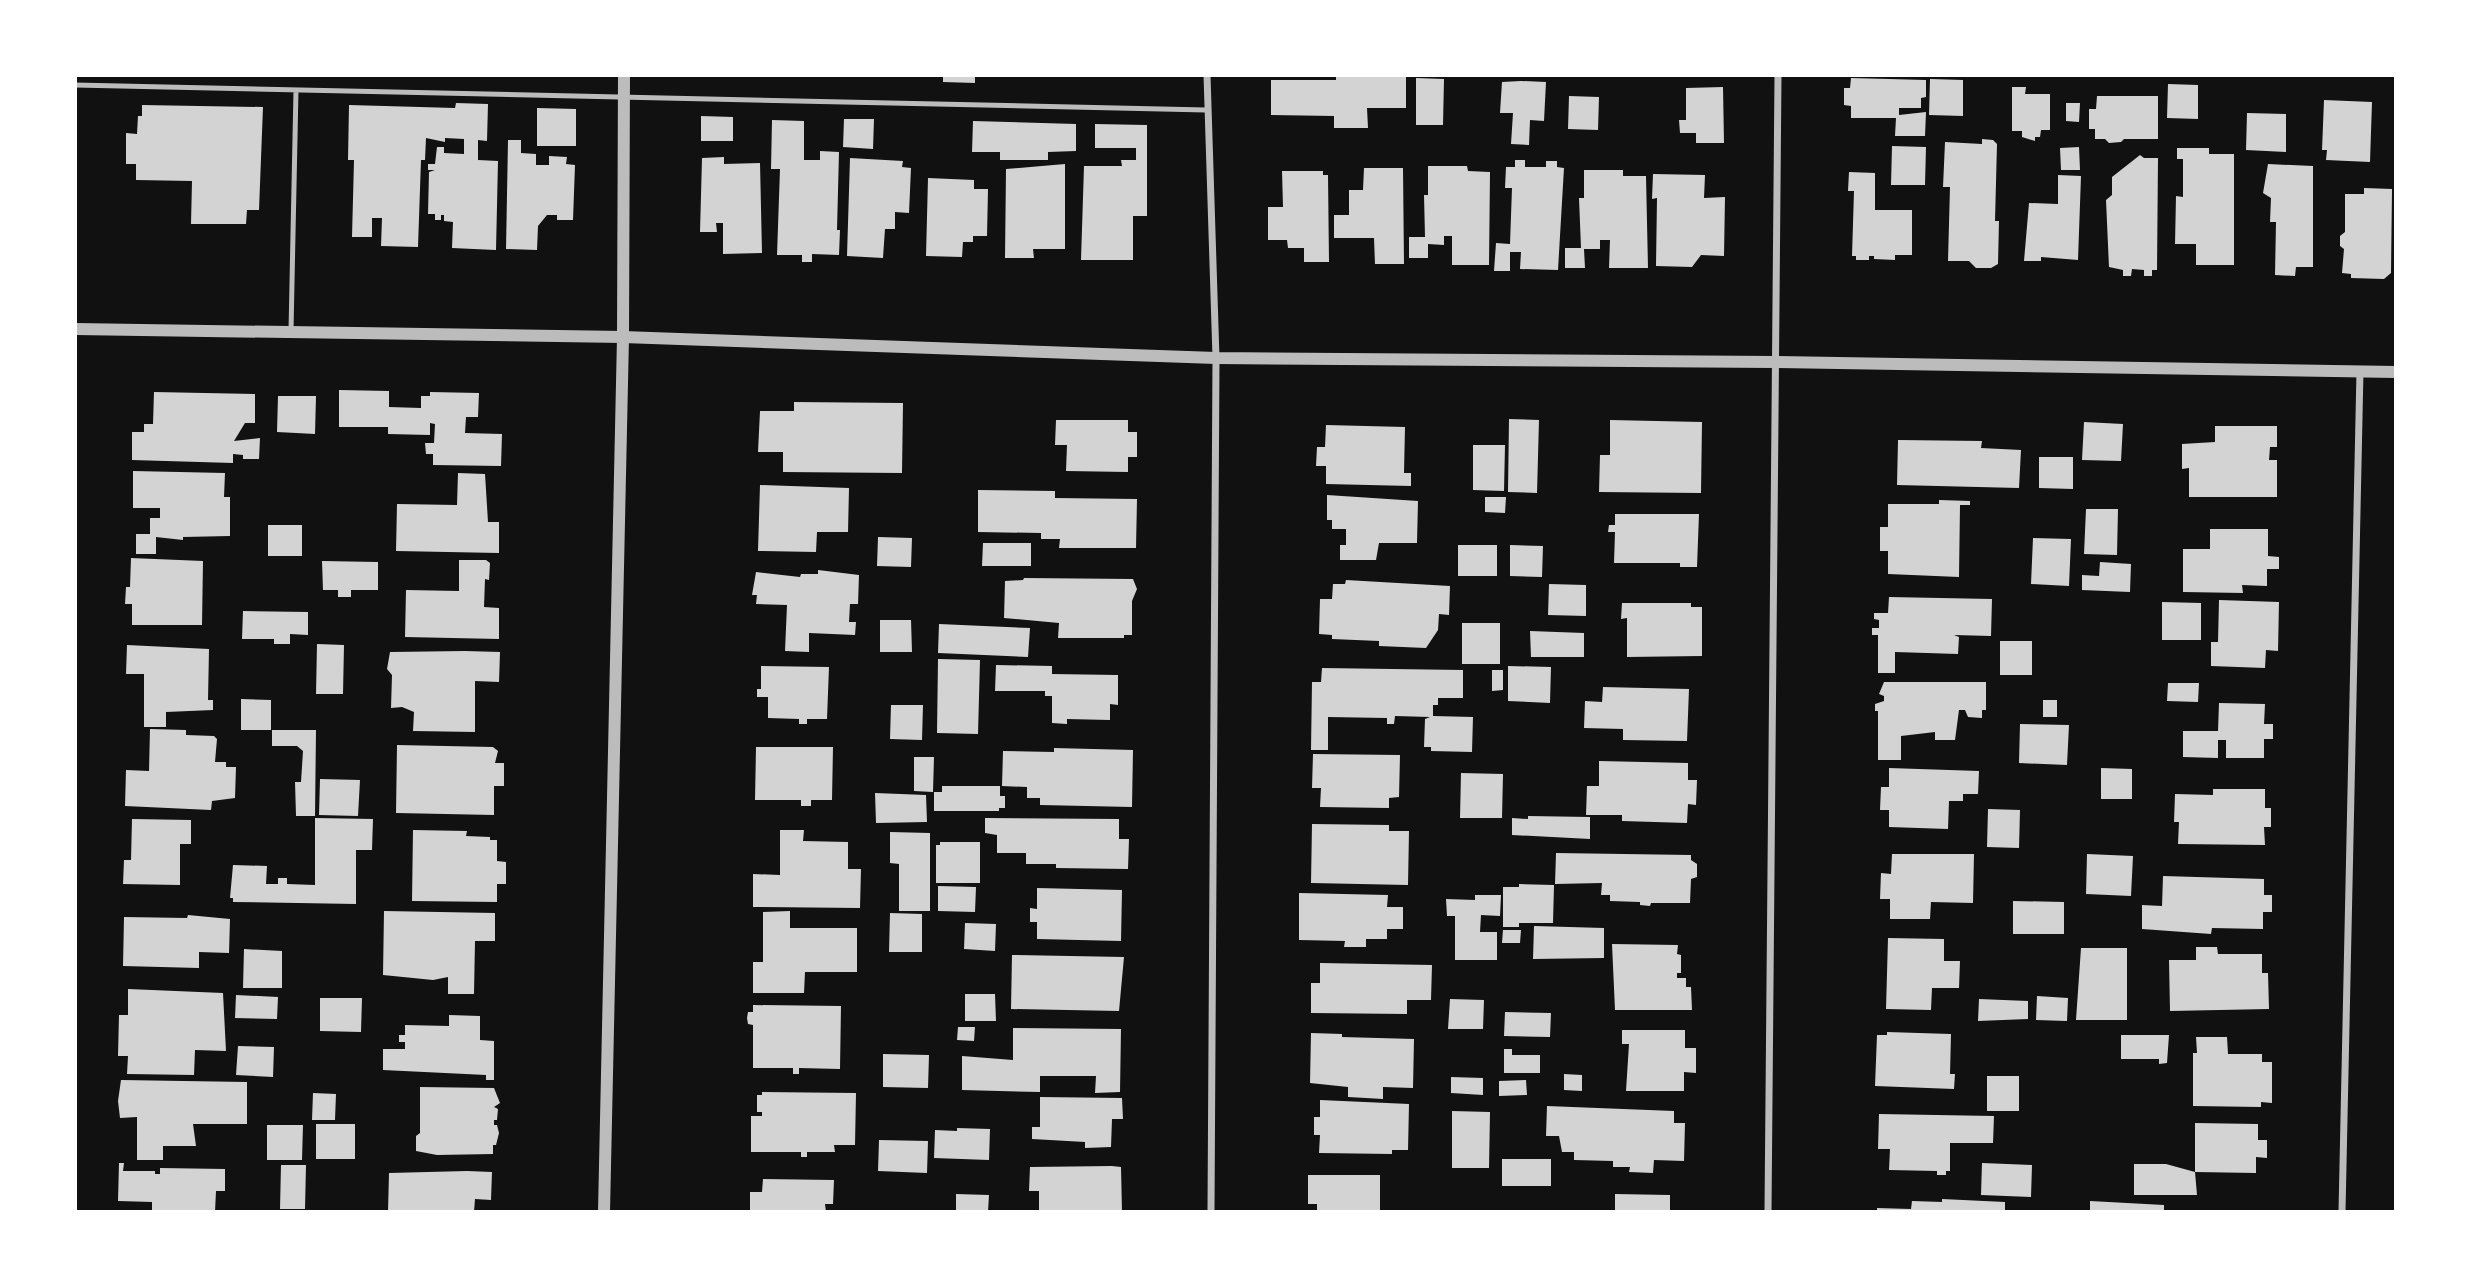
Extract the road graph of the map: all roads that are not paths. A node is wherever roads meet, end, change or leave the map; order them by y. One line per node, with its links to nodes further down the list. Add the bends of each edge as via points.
1 (624, 75): 6 (street)
2 (1207, 75): 7 (street)
3 (1778, 75): 12 (street)
4 (75, 85): 5 (lane)
5 (296, 89): 6 (lane); 9 (lane)
6 (624, 96): 7 (lane); 10 (street)
7 (1206, 110): 11 (street)
8 (75, 329): 9 (street)
9 (291, 332): 10 (street)
10 (623, 337): 11 (street); 15 (street)
11 (1216, 358): 12 (street); 16 (street)
12 (1774, 362): 13 (street); 17 (street)
13 (2360, 372): 14 (street); 18 (street)
14 (2396, 372)
15 (604, 1212)
16 (1211, 1212)
17 (1768, 1212)
18 (2342, 1212)

